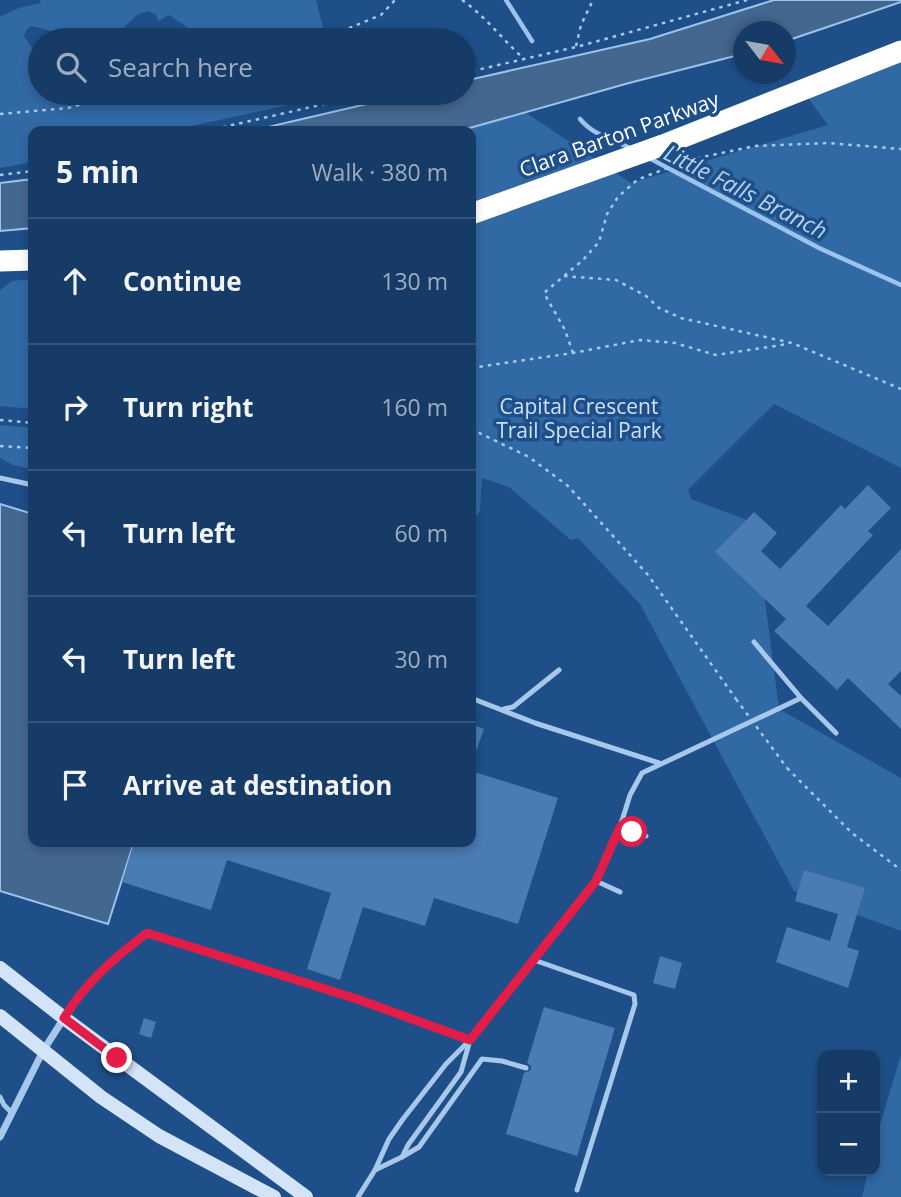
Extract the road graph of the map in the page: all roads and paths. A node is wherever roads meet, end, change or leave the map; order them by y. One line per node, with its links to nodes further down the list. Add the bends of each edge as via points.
1 (395, 0): 5 (path, via 381,15)
2 (462, 0): 8 (path)
3 (593, 0): 6 (path)
4 (747, 0): 6 (path)
5 (349, 28)
6 (576, 47): 8 (path)
7 (901, 51): 17 (highway, Clara Barton Parkway)
8 (524, 59): 9 (path)
9 (476, 70)
10 (75, 105): 12 (path)
11 (320, 105): 13 (path)
12 (0, 114)
13 (228, 126)
14 (901, 149): 20 (path, via 797,142 755,146 693,159 649,175 618,197 607,214 599,242)
15 (28, 172): 16 (path)
16 (0, 175)
17 (476, 212)
18 (28, 260): 19 (highway)
19 (0, 261)
20 (564, 275): 21 (path, via 616,280 681,318); 22 (path, via 544,293)
21 (792, 343): 22 (path, via 716,355 675,343 640,340); 24 (path)
22 (573, 353): 23 (path)
23 (476, 367)
24 (901, 389)
25 (0, 419): 26 (path)
26 (28, 422)
27 (476, 431): 41 (path, bridge, via 529,457 568,486 648,575 787,768 852,833)
28 (0, 446): 29 (path)
29 (28, 448)
30 (0, 478): 31 (lane)
31 (28, 484)
32 (754, 642): 34 (lane)
33 (559, 670): 36 (lane, via 513,707)
34 (801, 698): 37 (lane); 38 (lane)
35 (476, 700): 36 (lane)
36 (500, 709): 38 (lane)
37 (836, 733)
38 (660, 764): 39 (lane, via 642,773)
39 (620, 827): 40 (lane); 42 (lane)
40 (646, 836)
41 (901, 870)
42 (596, 881): 43 (lane); 44 (lane)
43 (620, 892)
44 (534, 960): 48 (lane); 57 (lane, via 634,995)
45 (0, 968): 47 (main road)
46 (0, 1016): 49 (main road)
47 (64, 1018): 48 (lane, via 93,978 147,933); 49 (street); 59 (main road)
48 (470, 1040): 55 (lane, via 461,1072); 56 (lane, via 404,1119)
49 (43, 1051): 53 (street); 58 (main road, via 159,1136)
50 (526, 1068): 55 (lane, via 482,1059 419,1147)
51 (0, 1097): 52 (lane)
52 (2, 1105): 53 (lane)
53 (12, 1113): 54 (street)
54 (0, 1138)
55 (402, 1157): 56 (lane)
56 (376, 1170): 60 (lane)
57 (577, 1190)
58 (274, 1197)
59 (306, 1197)
60 (358, 1197)

